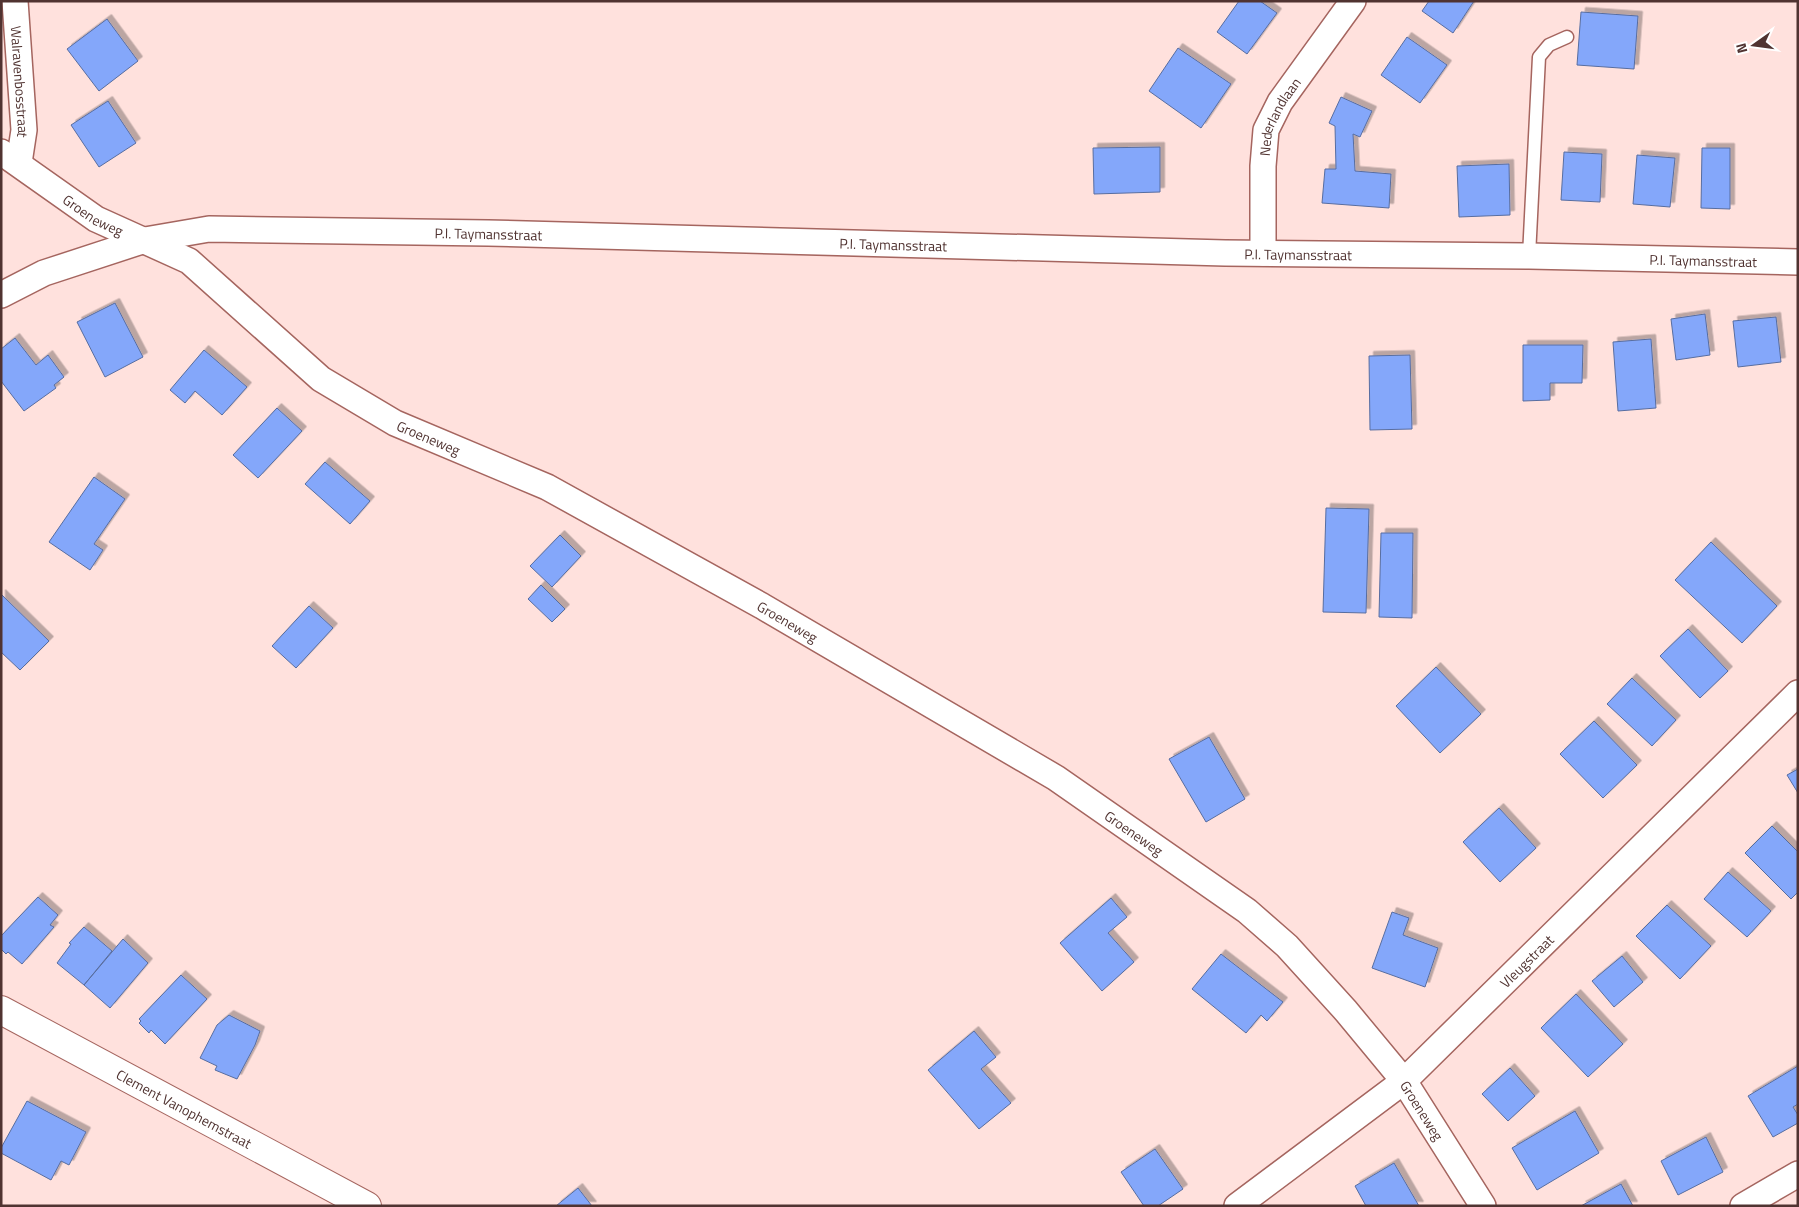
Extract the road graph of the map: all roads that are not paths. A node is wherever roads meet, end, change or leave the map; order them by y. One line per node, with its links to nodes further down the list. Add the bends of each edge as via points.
1 (14, 1): 4 (street, Walravenbosstraat, via 24,130)
2 (1353, 1): 6 (street, Nederlandlaan, via 1280,102 1266,130)
3 (1567, 37): 7 (lane, via 1549,45 1540,57)
4 (10, 157): 5 (street, Groeneweg, via 96,218)
5 (144, 240): 6 (street, P.I. Taymansstraat, via 209,229); 9 (street, P.I. Taymansstraat, via 44,273); 12 (street, Groeneweg, via 189,261 321,379 395,423 547,487 762,606 1056,778 1247,911 1287,946)
6 (1263, 253): 7 (street, P.I. Taymansstraat)
7 (1529, 256): 8 (street, P.I. Taymansstraat)
8 (1798, 262)
9 (1, 295)
10 (1798, 693): 12 (street, Vleugstraat)
11 (1, 1010): 14 (street, Clement Vanophemstraat)
12 (1404, 1082): 15 (street, Vleugstraat); 16 (street, Groeneweg)
13 (1798, 1174): 17 (street)
14 (367, 1206)
15 (1237, 1206)
16 (1482, 1206)
17 (1743, 1206)

